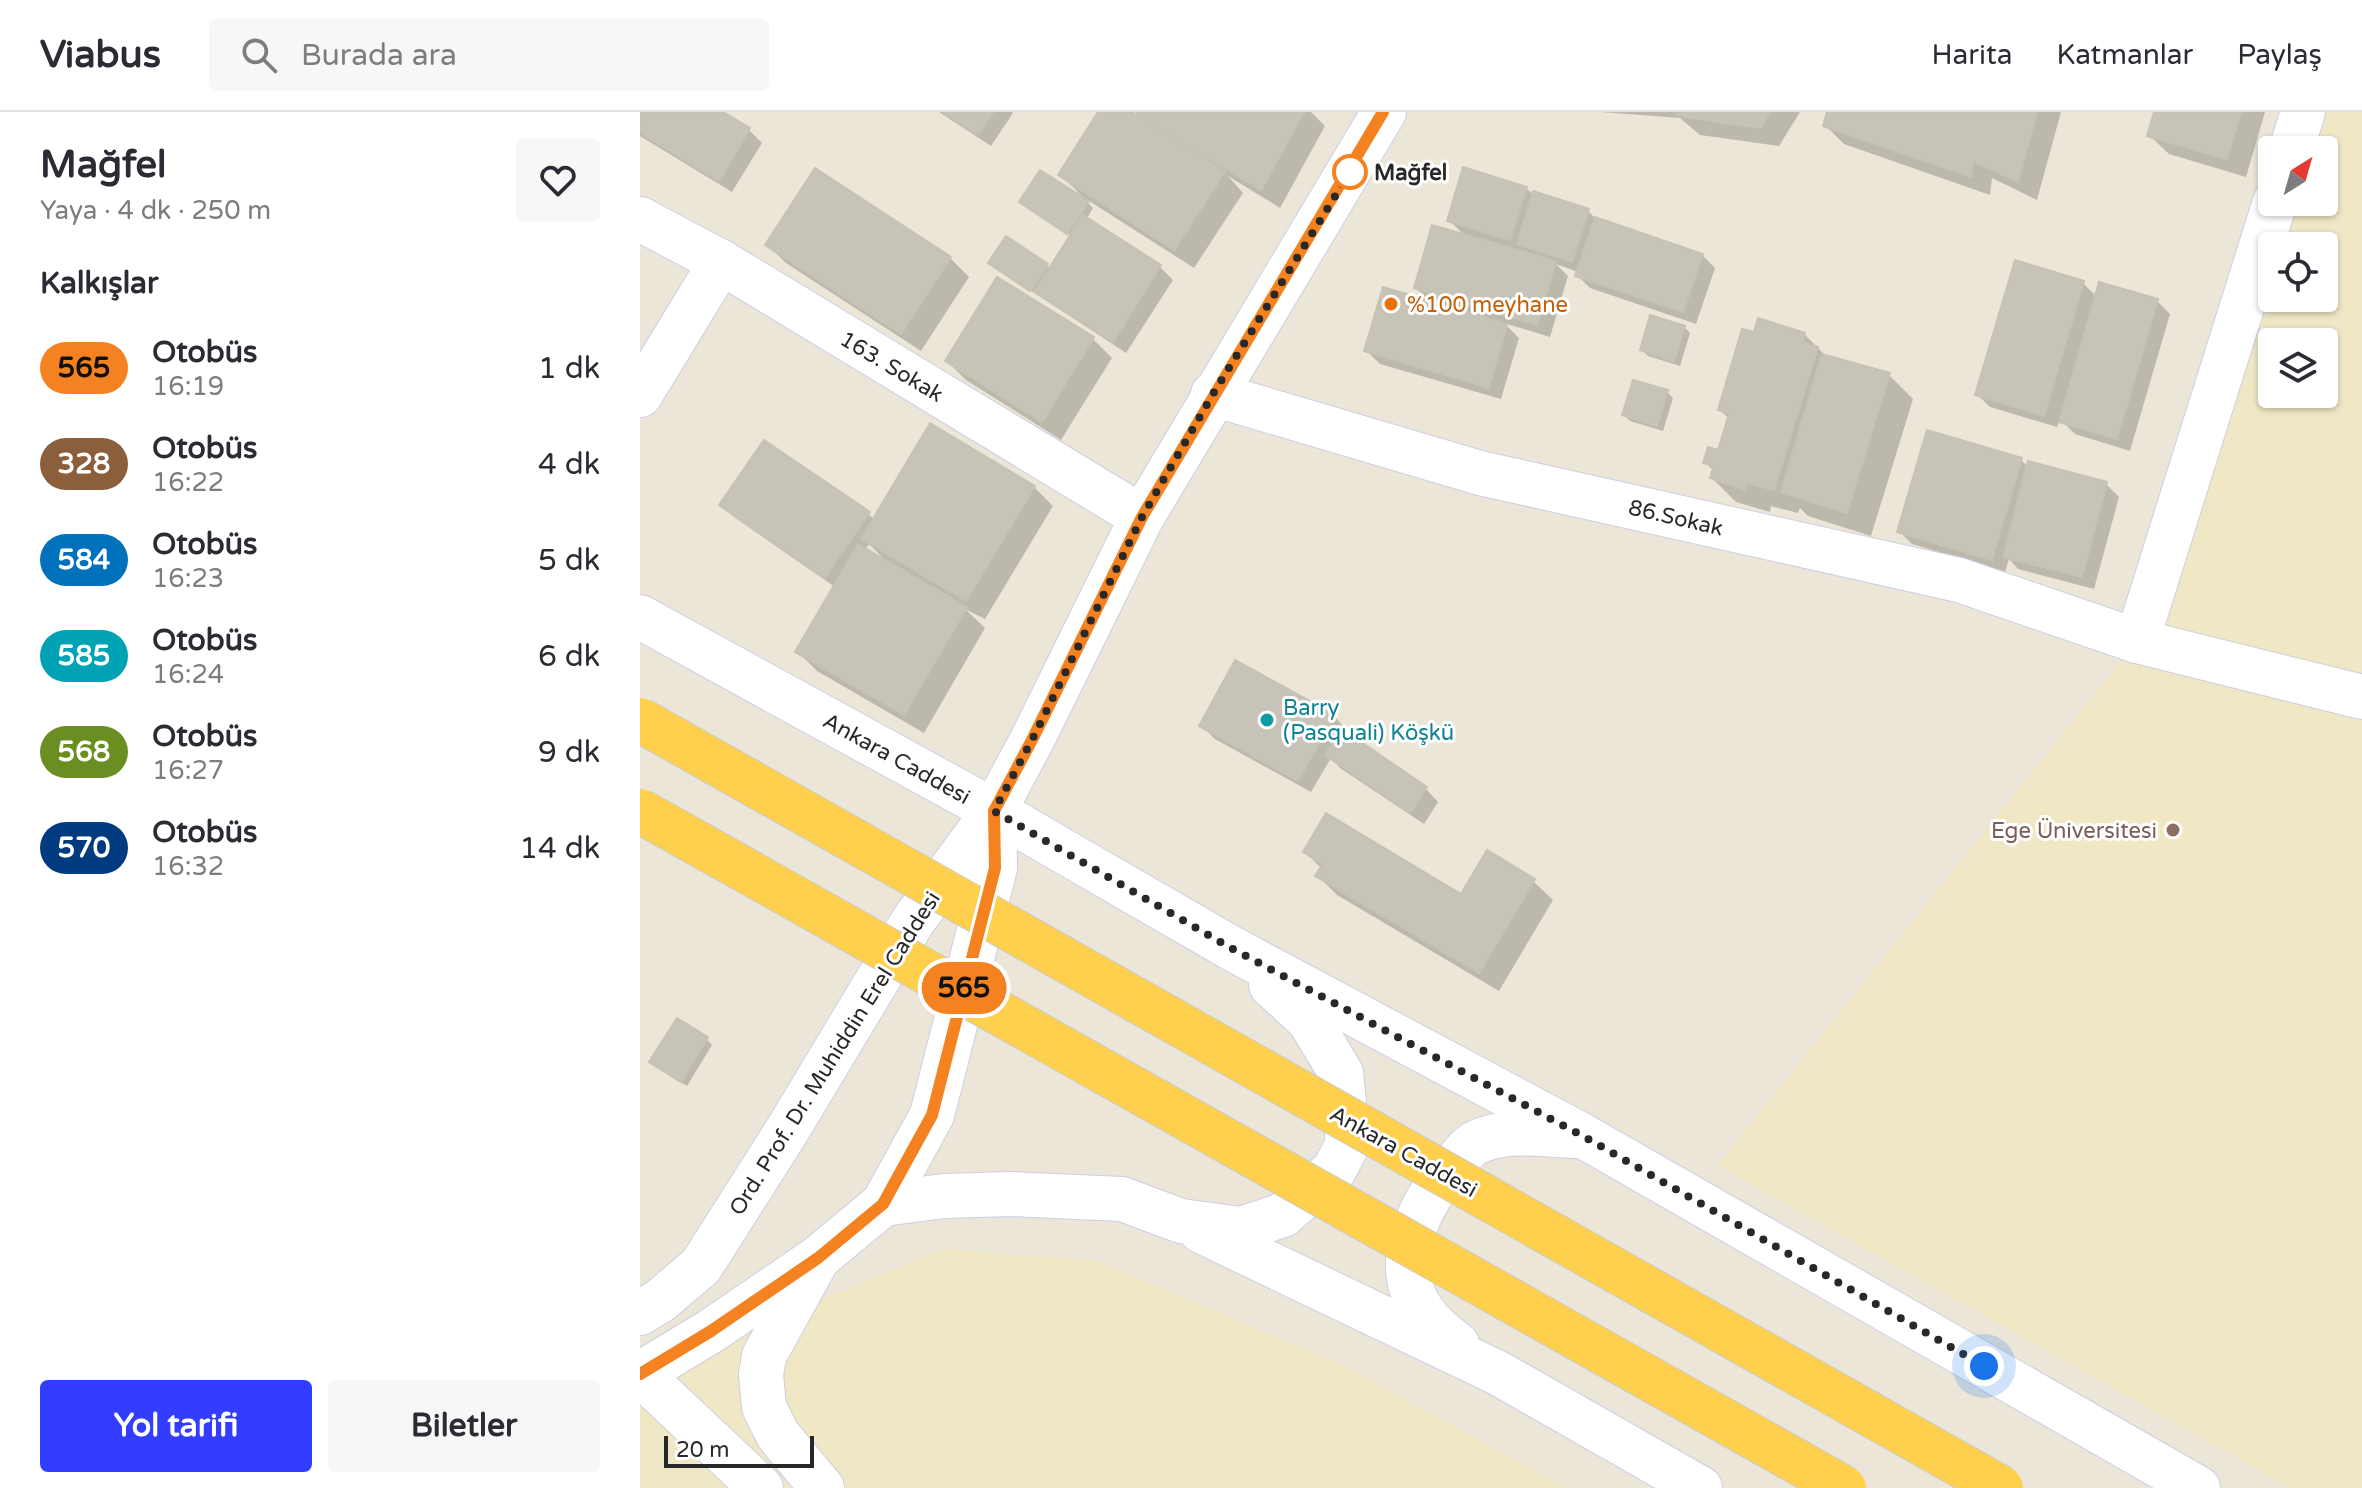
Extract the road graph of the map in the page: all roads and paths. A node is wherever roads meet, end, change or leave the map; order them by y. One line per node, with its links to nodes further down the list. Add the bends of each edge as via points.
1 (1384, 112): 7 (main road, Ord. Prof. Dr. Muhiddin Erel Caddesi)
2 (2303, 112): 3 (main road)
3 (2295, 136)
4 (2271, 216): 11 (main road)
5 (640, 219): 6 (main road, 163. Sokak)
6 (721, 262): 8 (main road); 9 (main road, 163. Sokak)
7 (1213, 394): 9 (main road, Ord. Prof. Dr. Muhiddin Erel Caddesi); 11 (main road, 86.Sokak, via 1480,473 1959,580)
8 (640, 395)
9 (1142, 517): 15 (main road, Ord. Prof. Dr. Muhiddin Erel Caddesi)
10 (640, 617): 15 (main road, Ankara Caddesi)
11 (2137, 641): 12 (main road, 86.Sokak)
12 (2362, 697)
13 (640, 720): 28 (highway, Ankara Caddesi, bridge)
14 (640, 811): 27 (highway, bridge)
15 (994, 811): 16 (main road, Ankara Caddesi); 18 (main road, via 995,868 932,1115); 21 (main road, Ord. Prof. Dr. Muhiddin Erel Caddesi, via 913,921 701,1266)
16 (1231, 948): 17 (main road, Ankara Caddesi); 19 (main road, via 1309,1020 1341,1073 1348,1144 1334,1170 1283,1215 1241,1229)
17 (1583, 1136): 22 (main road, via 1507,1134 1474,1144 1438,1182 1419,1216 1407,1260 1413,1294 1436,1329); 29 (main road, Ankara Caddesi)
18 (883, 1204): 19 (main road, via 944,1196 1038,1194 1122,1199); 20 (main road)
19 (1181, 1221): 22 (main road)
20 (818, 1258): 23 (main road); 25 (main road, via 764,1356 761,1375 764,1407 778,1435)
21 (640, 1313)
22 (1498, 1373): 26 (main road)
23 (640, 1374): 24 (main road)
24 (761, 1488)
25 (822, 1488)
26 (1700, 1488)
27 (1844, 1488)
28 (2001, 1488)
29 (2198, 1488)

